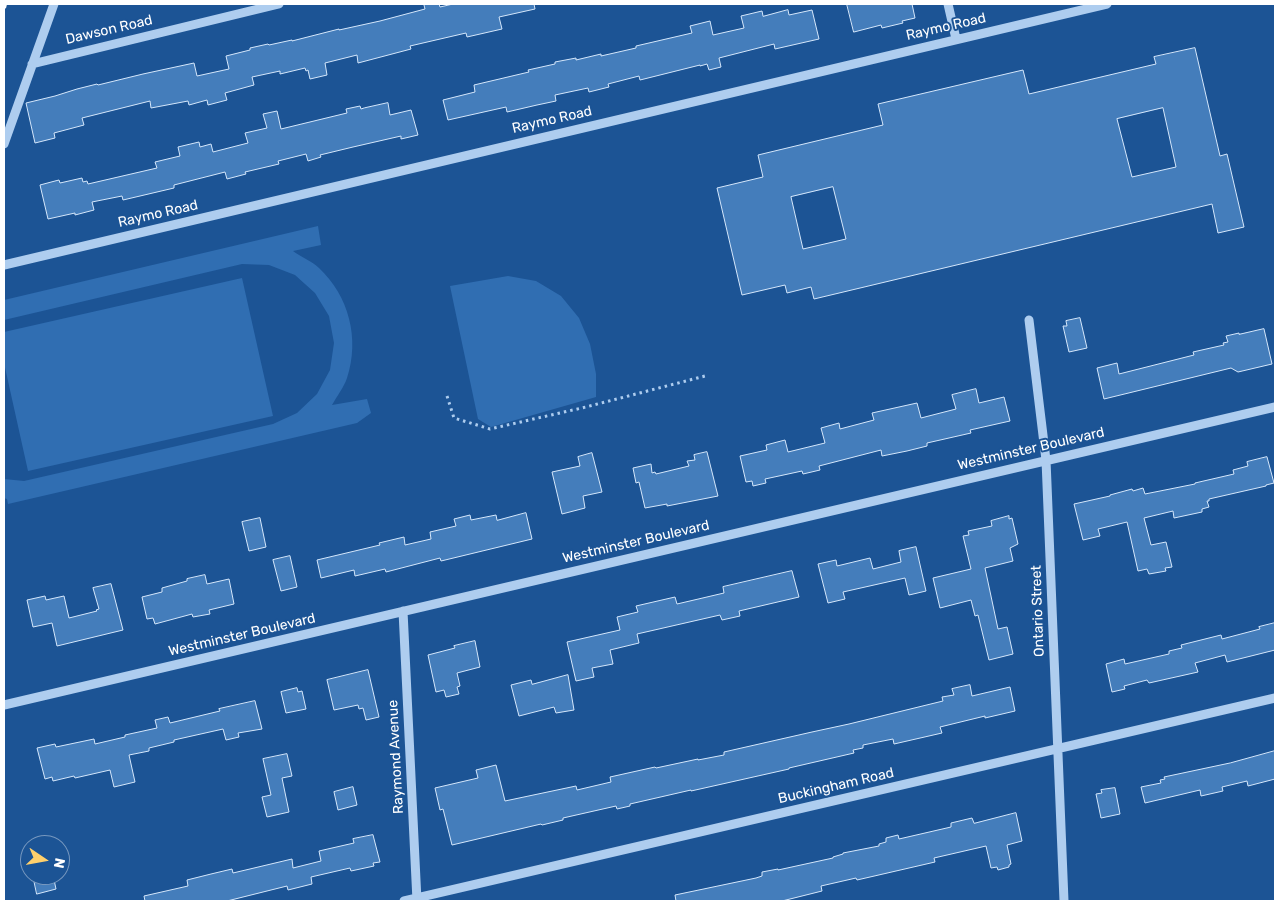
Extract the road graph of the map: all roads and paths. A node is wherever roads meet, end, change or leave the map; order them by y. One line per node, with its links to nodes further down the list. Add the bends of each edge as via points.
1 (54, 4): 6 (street)
2 (279, 4): 6 (street, Dawson Road)
3 (948, 4): 5 (street)
4 (1107, 4): 5 (street, Raymo Road)
5 (956, 38): 8 (street, Raymo Road)
6 (32, 64): 7 (street)
7 (4, 144)
8 (4, 264)
9 (1029, 320): 13 (street, Ontario Street)
10 (705, 376): 11 (path, via 490,429 454,418)
11 (447, 396)
12 (1275, 407): 13 (street, Westminster Boulevard)
13 (1046, 460): 14 (street, Westminster Boulevard); 17 (street, Ontario Street)
14 (403, 611): 16 (street, Westminster Boulevard); 18 (street, Raymond Avenue)
15 (1275, 698): 17 (street, Buckingham Road)
16 (4, 705)
17 (1057, 748): 18 (street, Buckingham Road); 20 (street, Ontario Street)
18 (417, 900): 19 (street, Buckingham Road)
19 (404, 901)
20 (1064, 901)

